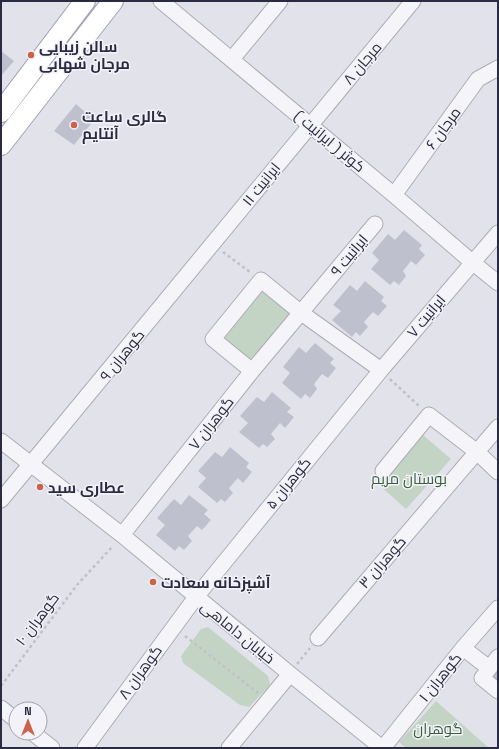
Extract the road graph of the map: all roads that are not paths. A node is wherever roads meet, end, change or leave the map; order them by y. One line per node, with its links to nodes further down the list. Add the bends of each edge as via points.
1 (86, 1): 8 (main road)
2 (113, 1): 10 (main road)
3 (161, 1): 6 (street, کوثر ( ایرانیت ))
4 (280, 1): 6 (street)
5 (413, 1): 9 (street, مرجان ۸)
6 (232, 60): 9 (street, کوثر ( ایرانیت ))
7 (498, 68): 11 (street, مرجان ۶, via 478,79)
8 (1, 112)
9 (311, 125): 11 (street, کوثر ( ایرانیت )); 14 (street, ایرانیت ۱۱)
10 (1, 145)
11 (394, 195): 15 (street, کوثر ( ایرانیت ))
12 (375, 224): 17 (street, ایرانیت ۹)
13 (498, 233): 15 (street, ایرانیت ۷)
14 (212, 244): 23 (street, گوهران ۹)
15 (472, 262): 16 (street, کوثر ( ایرانیت )); 18 (street, ایرانیت ۷)
16 (498, 283)
17 (300, 312): 18 (street); 19 (street, گوهران ۷); 19 (street, via 262,280 213,339)
18 (380, 370): 28 (street, گوهران ۵)
19 (252, 371): 27 (street, گوهران ۷)
20 (498, 427): 22 (street, گوهران ۳)
21 (1, 441): 23 (street, خیابان داماهی)
22 (477, 452): 24 (street, via 429,415); 25 (street); 30 (street, گوهران ۳)
23 (31, 465): 26 (street, گوهران ۹); 27 (street, خیابان داماهی)
24 (382, 471)
25 (498, 472)
26 (1, 500)
27 (122, 535): 28 (street, خیابان داماهی)
28 (196, 597): 33 (street, خیابان داماهی); 37 (street, گوهران ۸)
29 (498, 608): 31 (street, گوهران ۱)
30 (318, 638)
31 (463, 648): 32 (street); 39 (street, گوهران ۱)
32 (494, 662): 34 (street, via 482,678)
33 (290, 674): 38 (street); 39 (street, خیابان داماهی)
34 (498, 691)
35 (43, 741): 36 (street)
36 (52, 748)
37 (85, 748)
38 (229, 748)
39 (383, 748)

